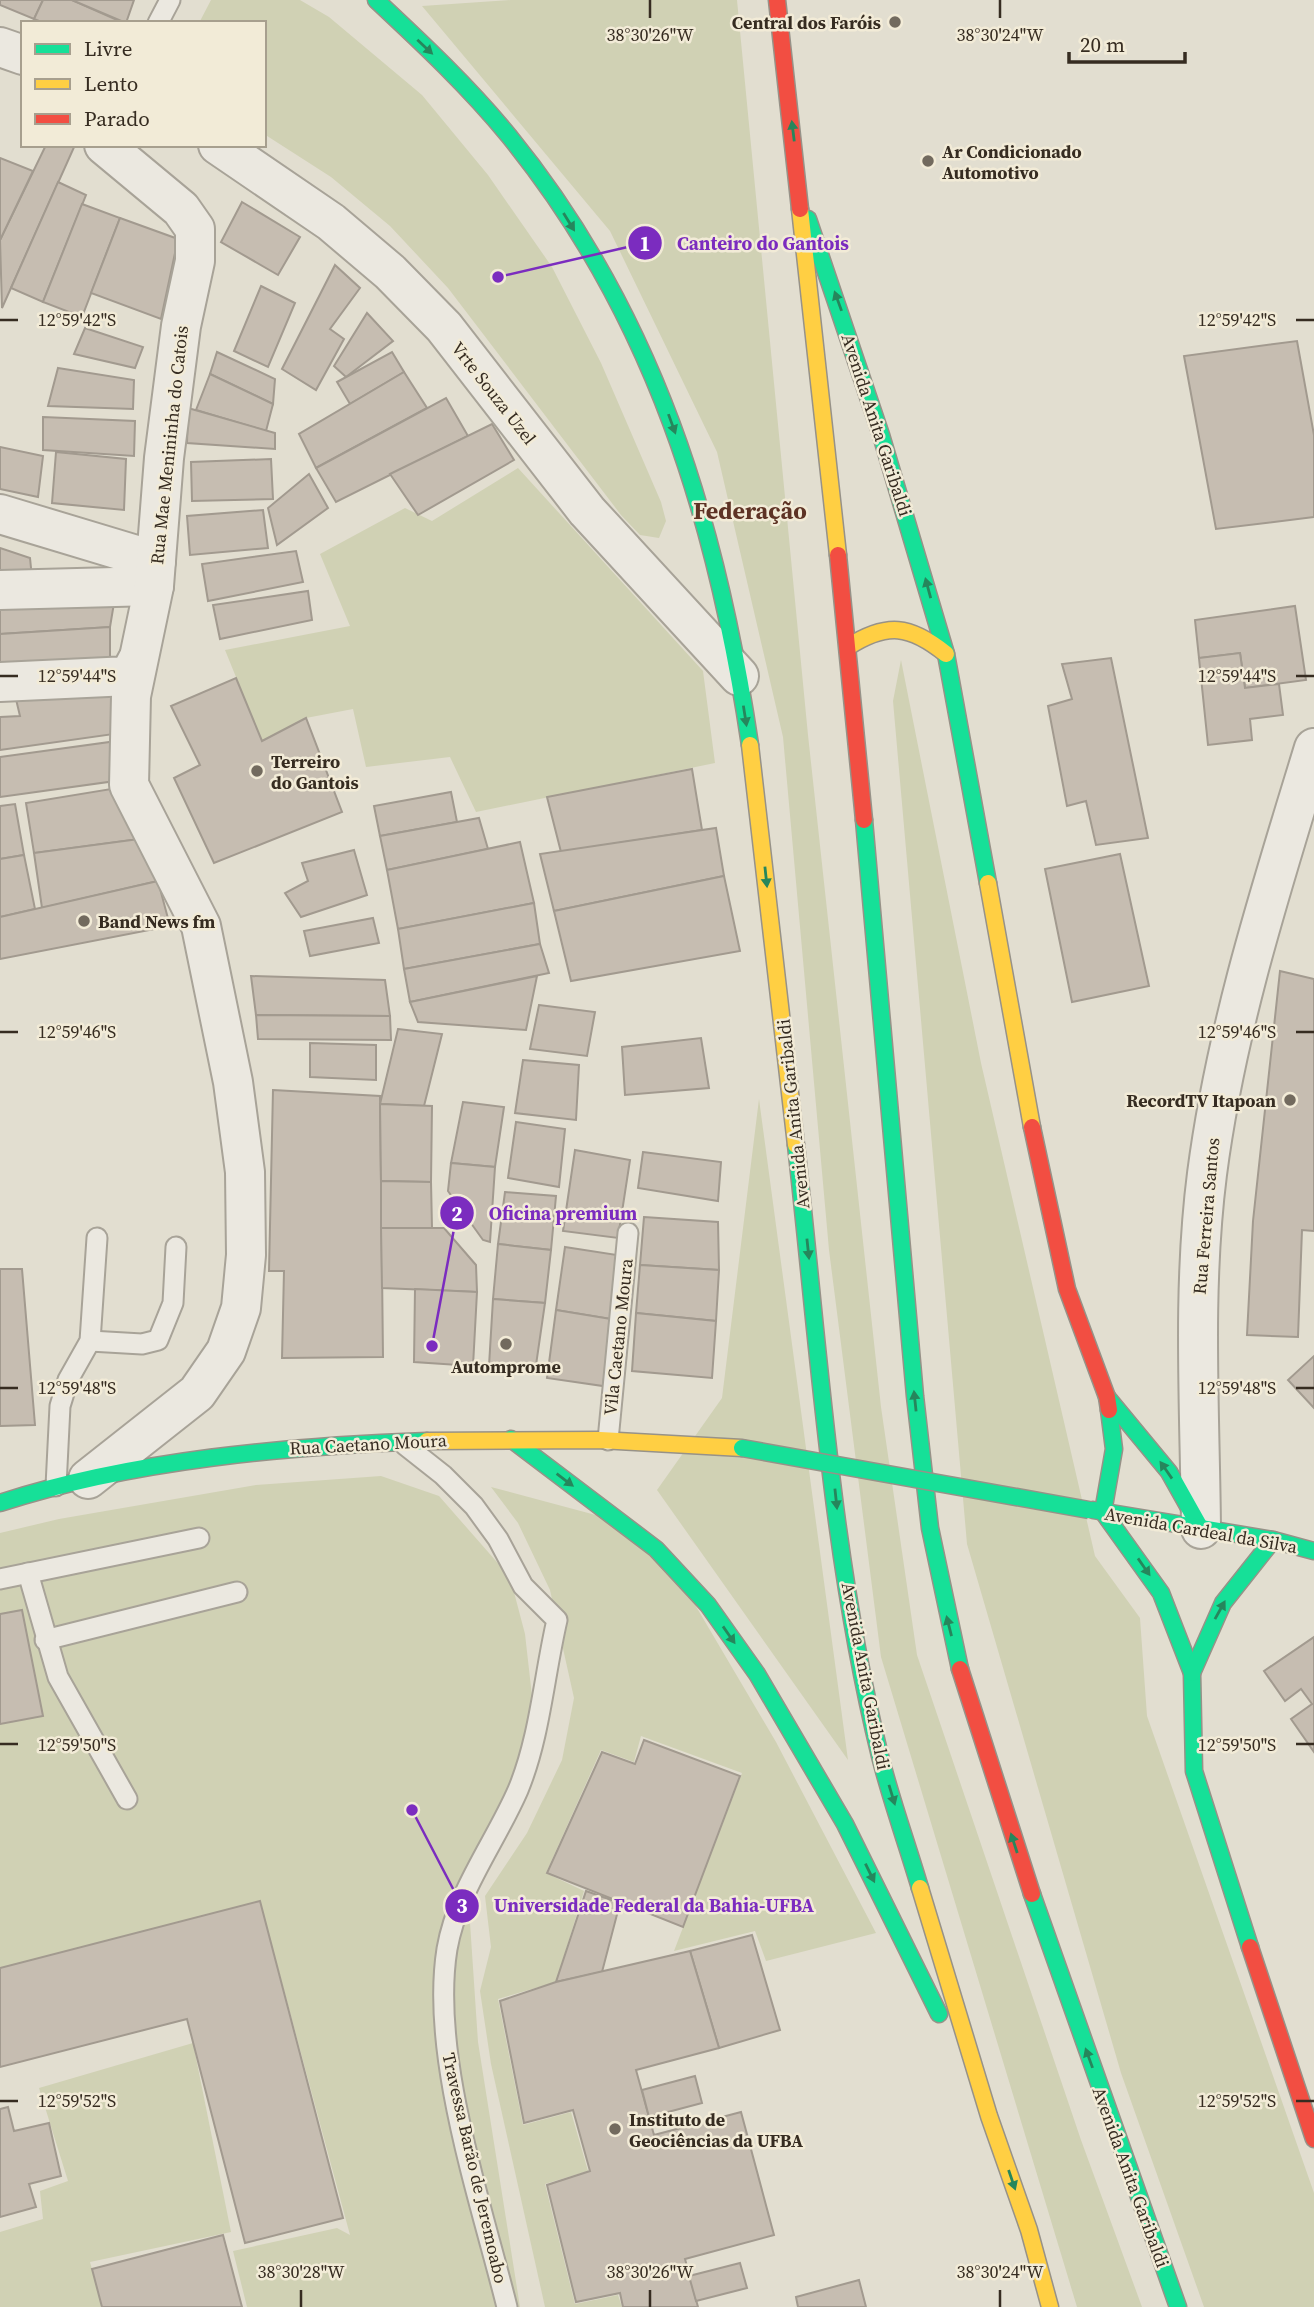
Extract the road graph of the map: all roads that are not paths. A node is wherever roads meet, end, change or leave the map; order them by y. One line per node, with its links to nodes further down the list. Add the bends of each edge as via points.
1 (170, 0): 4 (lane)
2 (376, 0): 16 (main road, Avenida Anita Garibaldi, one-way to 16, via 450,70 511,138 608,285 651,369 702,511)
3 (778, 0): 9 (main road, Avenida Anita Garibaldi, one-way to 3)
4 (159, 21)
5 (0, 47): 6 (street)
6 (21, 54)
7 (106, 147): 11 (street, Rua Mae Menininha do Catois, via 181,209 195,229 195,261 181,326)
8 (221, 147): 16 (street, Vrte Souza Uzel, via 331,222 390,272 444,327 587,511)
9 (801, 199): 13 (main road, Avenida Anita Garibaldi); 14 (main road, Avenida Anita Garibaldi, one-way to 9, via 842,311)
10 (0, 514): 11 (street)
11 (155, 574): 12 (street); 15 (street, Rua Mae Menininha do Catois)
12 (0, 590)
13 (848, 647): 14 (main road, via 883,628 906,629 925,636); 45 (main road, Avenida Anita Garibaldi, one-way to 13, via 1051,1953 958,1664 942,1599 915,1396)
14 (946, 654): 23 (main road, Avenida Anita Garibaldi, via 1035,1142 1067,1289)
15 (137, 661): 17 (street, via 129,676); 28 (street, Rua Mae Menininha do Catois, via 131,696 129,785 201,926 233,1082 245,1172 246,1255 241,1308 226,1351 197,1393)
16 (738, 676): 41 (main road, Avenida Anita Garibaldi, one-way to 41, via 759,809 839,1531 855,1635 880,1756)
17 (0, 682)
18 (1314, 748): 31 (street, Rua Ferreira Santos, via 1236,1013 1209,1164 1199,1288)
19 (628, 1233): 26 (lane, Vila Caetano Moura)
20 (97, 1238): 22 (lane)
21 (176, 1247): 22 (lane, via 173,1303 158,1340 142,1344)
22 (90, 1341): 28 (lane, via 68,1380 60,1406)
23 (1107, 1398): 30 (main road, Avenida Anita Garibaldi, via 1114,1449); 31 (main road, Avenida Anita Garibaldi, one-way to 23, via 1168,1472)
24 (511, 1438): 25 (main road, Rua Caetano Moura); 26 (main road, Rua Caetano Moura); 41 (main road, one-way to 41, via 656,1549 708,1605 757,1674 845,1824)
25 (398, 1440): 28 (main road, Rua Caetano Moura, via 266,1450); 43 (lane, Travessa Barão de Jeremoabo, via 474,1506 523,1586 557,1620 534,1741 518,1790 464,1894 447,1948 443,2014 452,2080)
26 (608, 1440): 27 (main road, Rua Caetano Moura)
27 (742, 1448): 30 (main road, Avenida Cardeal da Silva, bridge)
28 (72, 1482): 29 (main road, Rua Caetano Moura)
29 (0, 1503)
30 (1096, 1511): 31 (main road, Avenida Cardeal da Silva); 39 (main road, one-way to 39, via 1161,1593)
31 (1201, 1529): 33 (main road, Avenida Cardeal da Silva)
32 (199, 1538): 35 (lane)
33 (1273, 1541): 34 (main road, Avenida Cardeal da Silva); 39 (main road, one-way to 33, via 1223,1603)
34 (1314, 1551)
35 (28, 1573): 36 (lane); 38 (lane)
36 (0, 1579)
37 (237, 1592): 38 (lane)
38 (45, 1640): 40 (lane, via 58,1677)
39 (1192, 1672): 42 (main road, via 1194,1771)
40 (127, 1799)
41 (989, 2116): 44 (main road, Avenida Anita Garibaldi, one-way to 44)
42 (1314, 2140)
43 (507, 2307)
44 (1050, 2307)
45 (1178, 2307)

